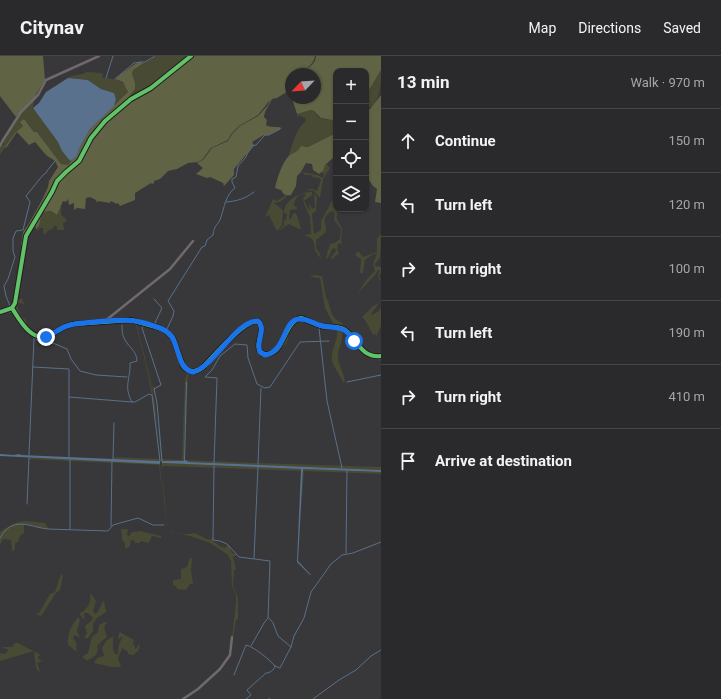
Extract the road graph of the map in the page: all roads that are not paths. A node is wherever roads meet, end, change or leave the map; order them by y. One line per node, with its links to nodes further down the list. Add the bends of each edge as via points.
1 (99, 56): 3 (street, via 46,80 38,95 21,112)
2 (191, 56): 5 (street, via 105,121 91,138 79,161 58,181 26,236)
3 (0, 146)
4 (193, 240): 7 (street, via 170,269)
5 (12, 308): 6 (street); 7 (street, via 31,333 40,337 48,336 70,325)
6 (0, 312)
7 (105, 321): 8 (street, via 136,320 165,330 173,338 183,366 191,372 202,368 242,328 255,320 260,322 262,327 259,348 263,354 269,354 277,348 292,323 301,318 320,326 343,328 365,352)
8 (381, 356)
9 (232, 637): 10 (street, via 230,655 220,669)
10 (183, 699)

